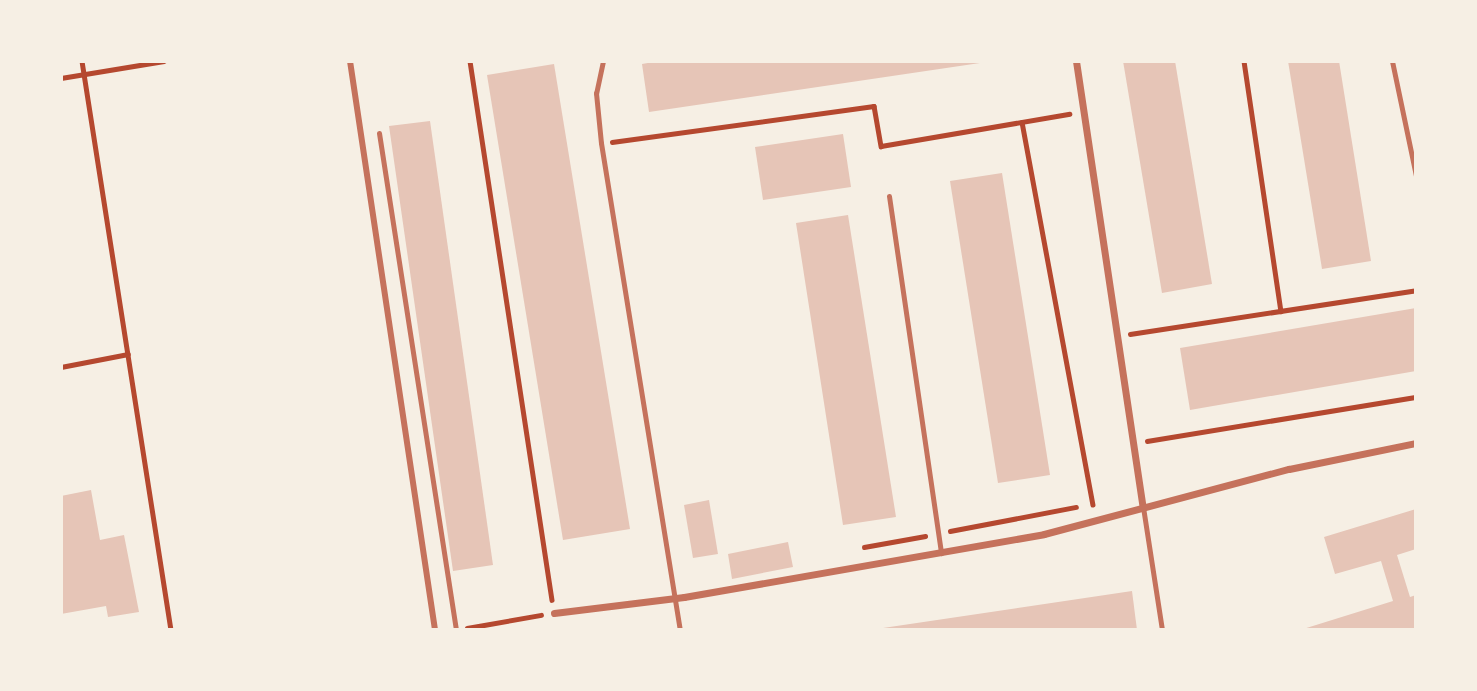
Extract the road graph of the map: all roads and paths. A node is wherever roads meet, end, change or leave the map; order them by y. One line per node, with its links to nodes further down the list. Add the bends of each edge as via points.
1 (82, 61): 9 (path)
2 (164, 61): 9 (path)
3 (350, 61): 32 (street)
4 (470, 61): 30 (path)
5 (603, 61): 14 (lane, via 596,93)
6 (1076, 61): 11 (street)
7 (1244, 61): 18 (path)
8 (1392, 61): 15 (lane)
9 (84, 74): 10 (path); 20 (path)
10 (61, 78)
11 (1082, 111): 12 (path); 19 (street)
12 (1022, 122): 14 (path, via 881,146 874,106); 26 (path, via 1093,504)
13 (379, 133): 33 (lane)
14 (600, 143): 29 (lane)
15 (1416, 176)
16 (889, 196): 26 (lane)
17 (1416, 289): 18 (path)
18 (1281, 312): 19 (path)
19 (1115, 336): 23 (street)
20 (128, 354): 21 (path); 31 (path)
21 (61, 367)
22 (1416, 397): 23 (path)
23 (1133, 443): 25 (street)
24 (1416, 443): 25 (street, via 1289,469)
25 (1143, 507): 28 (street, via 1044,534); 35 (lane)
26 (938, 534): 27 (path); 28 (lane)
27 (857, 549)
28 (941, 553): 29 (street)
29 (674, 598): 30 (street); 34 (lane)
30 (554, 613): 33 (path)
31 (171, 630)
32 (435, 630)
33 (456, 630)
34 (680, 630)
35 (1162, 630)

